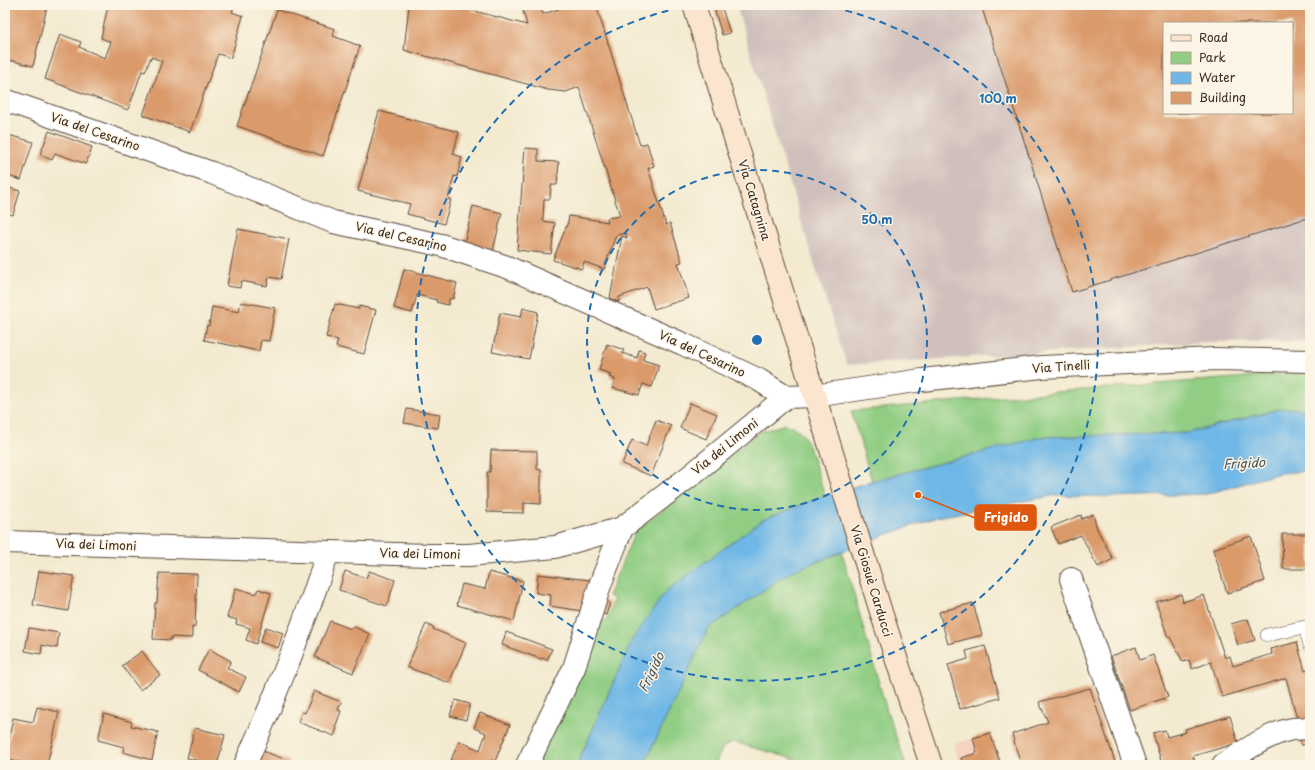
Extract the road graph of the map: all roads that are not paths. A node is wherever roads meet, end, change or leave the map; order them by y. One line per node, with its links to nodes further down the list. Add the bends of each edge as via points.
1 (694, 5): 4 (main road, Via Catagnina)
2 (5, 100): 5 (street, Via del Cesarino, via 212,173 333,222 441,245 507,267 697,351 759,380)
3 (1310, 361): 4 (street, Via Tinelli, via 1214,359 1042,367 922,380)
4 (814, 396): 5 (street, Via Tinelli); 15 (main road, Via Giosuè Carducci)
5 (786, 397): 6 (street, Via dei Limoni)
6 (622, 528): 8 (street, Via dei Limoni, via 555,547 469,555); 14 (street, via 600,585 574,668)
7 (5, 542): 8 (street, Via dei Limoni)
8 (328, 552): 13 (street, via 313,598)
9 (1071, 579): 16 (street)
10 (1267, 635): 11 (lane, via 1305,627)
11 (1310, 645)
12 (1310, 728): 17 (street, via 1288,730 1274,735)
13 (245, 765)
14 (527, 765)
15 (931, 765)
16 (1135, 765)
17 (1224, 765)

